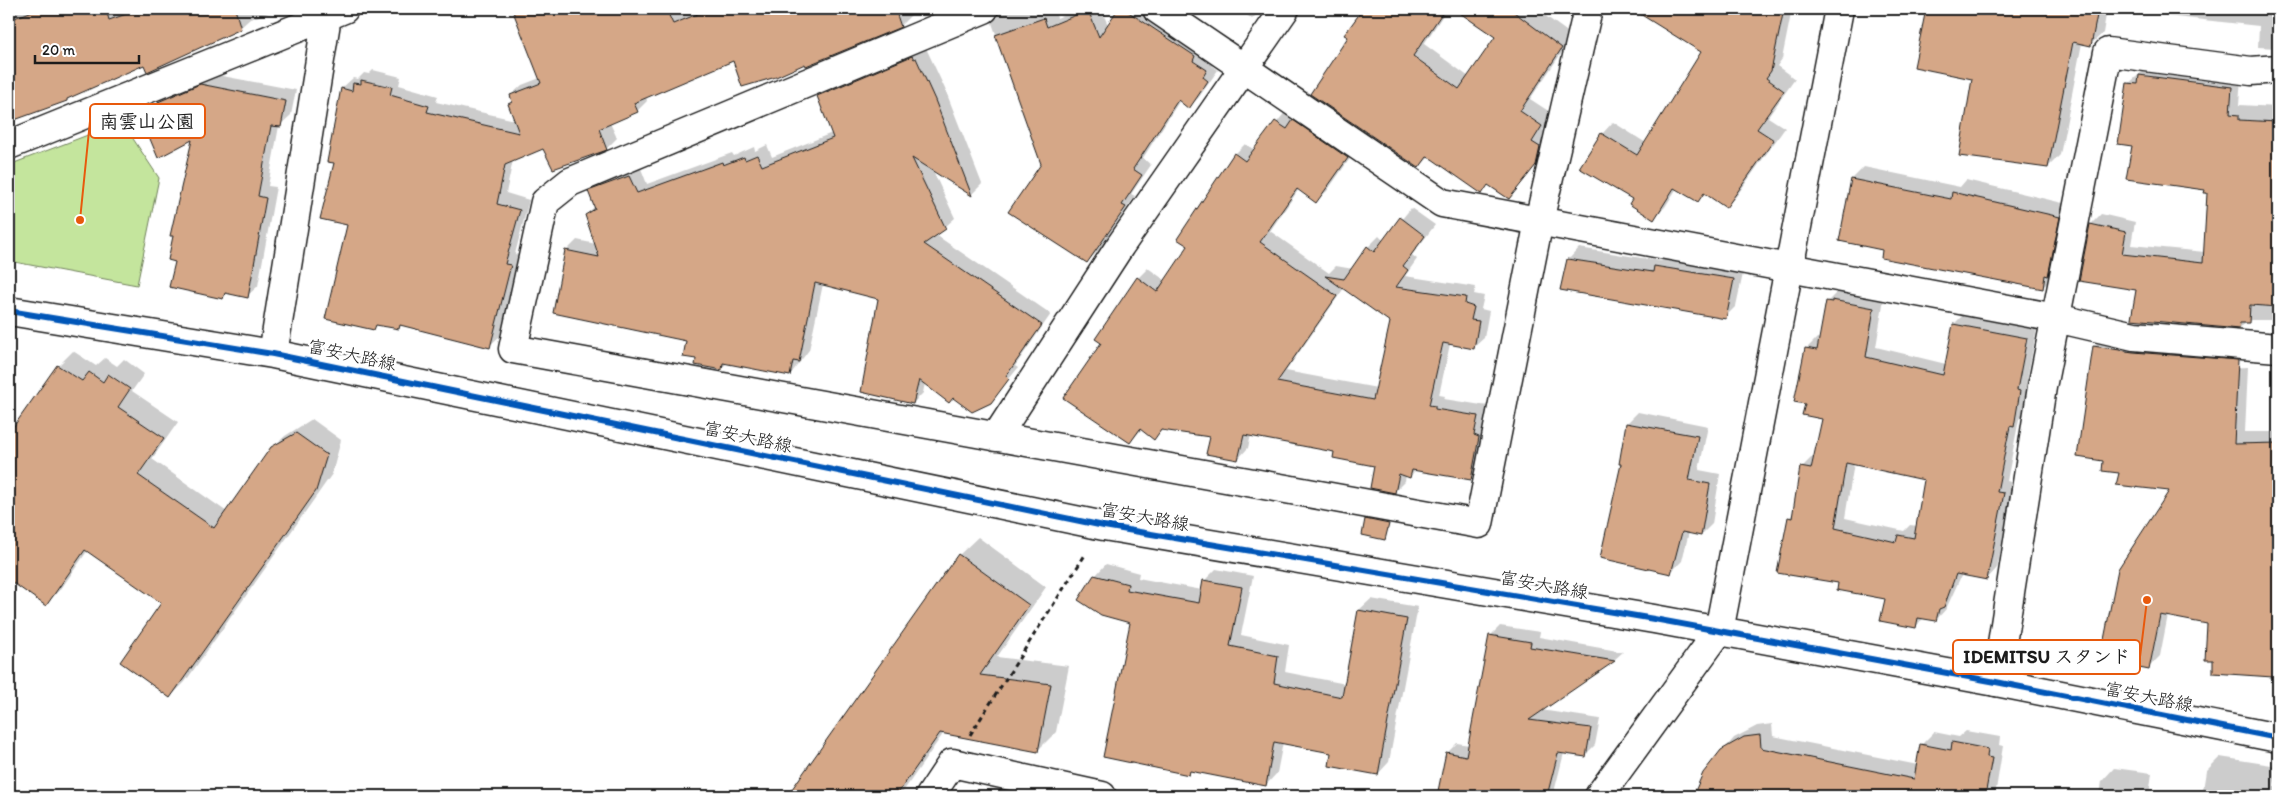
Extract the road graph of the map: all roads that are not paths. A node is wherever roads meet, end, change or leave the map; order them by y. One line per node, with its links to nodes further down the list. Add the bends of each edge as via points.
1 (984, 9): 16 (street, via 570,182 545,202 513,349)
2 (1157, 9): 7 (street)
3 (1285, 9): 7 (street)
4 (1588, 9): 10 (street)
5 (1839, 9): 11 (street)
6 (332, 11): 9 (street); 15 (street)
7 (1243, 66): 10 (street, via 1442,203); 16 (street, via 1120,246)
8 (2278, 69): 13 (street, via 2251,71 2108,52)
9 (9, 145)
10 (1539, 221): 11 (street); 16 (street, via 1479,524)
11 (1789, 269): 13 (street); 17 (street)
12 (9, 311): 15 (street, 富安大路線)
13 (2056, 318): 14 (street, via 2134,336); 18 (street, via 2042,387)
14 (2278, 348)
15 (273, 354): 17 (street, 富安大路線, via 1104,526)
16 (996, 437)
17 (1719, 631): 18 (street, 富安大路線); 22 (street)
18 (1996, 682): 19 (street, 富安大路線)
19 (2278, 738)
20 (930, 796): 21 (street, via 952,763)
21 (1102, 796)
22 (1599, 796)

